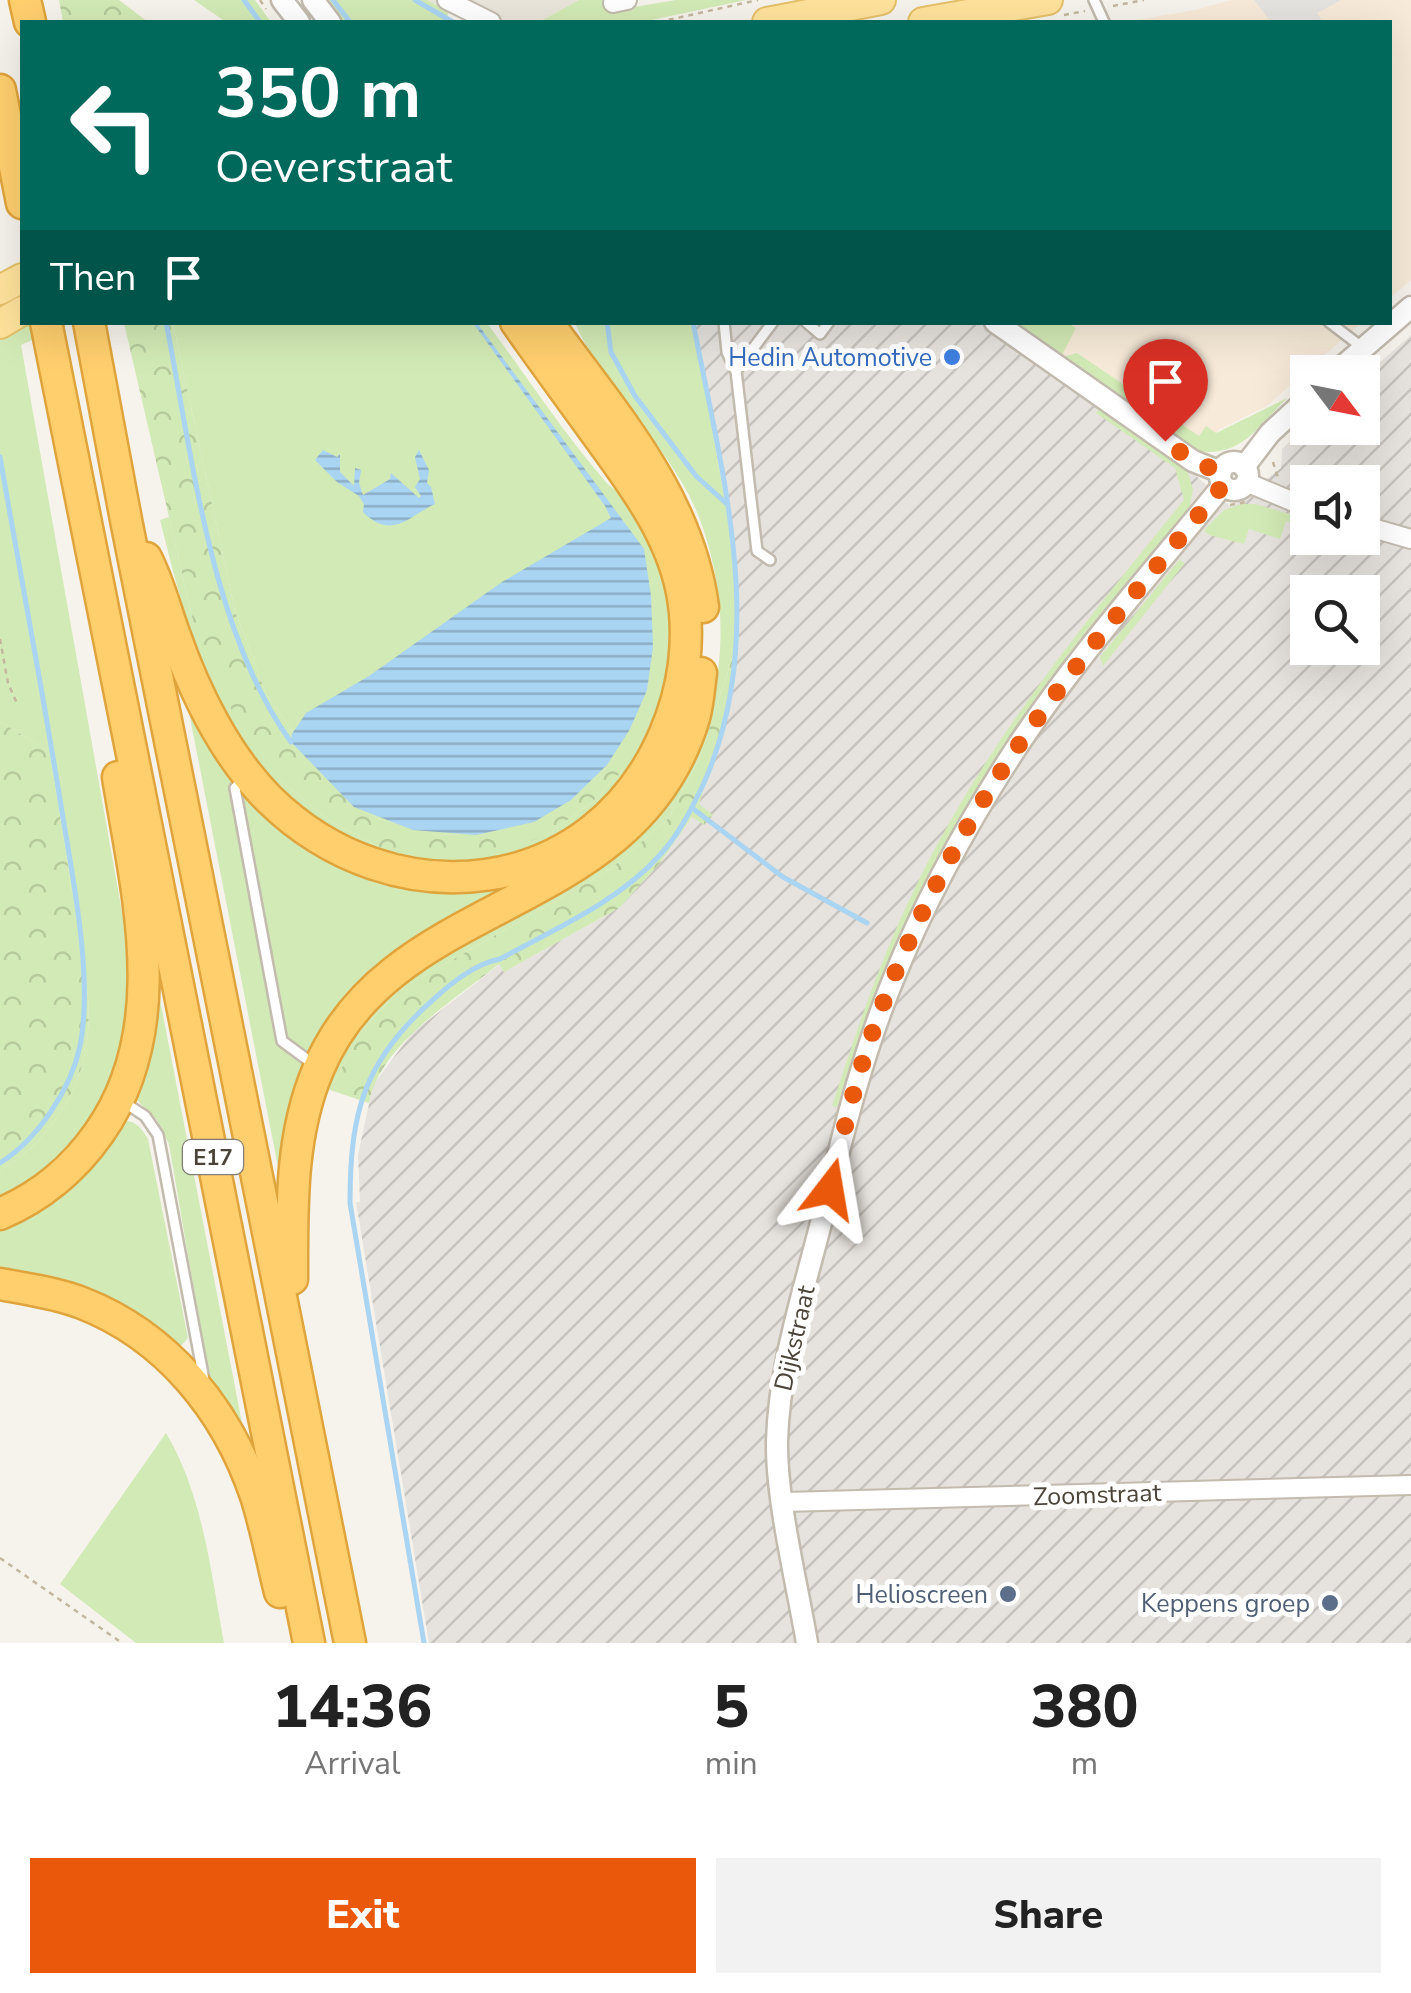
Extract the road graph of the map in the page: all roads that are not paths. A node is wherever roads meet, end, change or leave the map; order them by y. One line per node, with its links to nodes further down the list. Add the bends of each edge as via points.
1 (282, 0): 6 (street)
2 (313, 0): 7 (street)
3 (447, 0): 8 (street)
4 (881, 0): 9 (main road)
5 (1054, 8): 10 (main road)
6 (297, 20)
7 (328, 20)
8 (487, 20)
9 (778, 20)
10 (941, 20)
11 (0, 90): 12 (highway)
12 (20, 193)
13 (47, 325): 39 (highway, E17)
14 (506, 325): 32 (highway, via 613,472)
15 (518, 325): 32 (highway)
16 (549, 325): 36 (highway, via 649,465)
17 (565, 325): 36 (highway, via 664,471 686,515)
18 (724, 325): 28 (lane)
19 (771, 325): 28 (lane)
20 (810, 325): 21 (lane, via 820,334)
21 (828, 325)
22 (999, 325): 30 (street)
23 (1333, 325): 26 (lane)
24 (1391, 325): 26 (street)
25 (91, 330): 34 (highway, E17)
26 (1364, 348): 27 (street)
27 (1356, 355)
28 (736, 370): 38 (lane, via 757,551)
29 (1290, 415): 31 (street, via 1270,434)
30 (1222, 478): 31 (street, via 1230,463); 48 (street, Dijkstraat, via 1014,751 893,980 858,1075 791,1341 777,1446)
31 (1247, 484): 33 (street)
32 (640, 494): 40 (highway, via 682,592 682,680 673,715 642,777 579,840 479,877 413,876 334,849)
33 (1290, 501)
34 (126, 520): 40 (highway, via 210,713); 45 (highway, E17)
35 (1380, 530): 37 (street)
36 (686, 532): 41 (highway, via 704,622 695,716 648,806 580,866 428,946 390,974 343,1025)
37 (1411, 539)
38 (770, 560)
39 (120, 690): 42 (highway, via 116,765 144,983 136,1055); 49 (highway, E17)
40 (246, 774): 41 (lane, via 234,788 282,1040)
41 (318, 1067): 45 (highway, via 296,1155)
42 (120, 1100): 43 (highway, via 59,1181); 46 (lane, via 145,1116 158,1135)
43 (0, 1214)
44 (0, 1284): 46 (highway, via 113,1318 180,1366)
45 (292, 1342): 50 (highway, E17)
46 (207, 1399): 49 (highway, via 256,1495 281,1598)
47 (1411, 1485): 48 (street, Zoomstraat)
48 (784, 1502): 51 (street, Dijkstraat)
49 (307, 1634)
50 (350, 1643)
51 (807, 1643)

